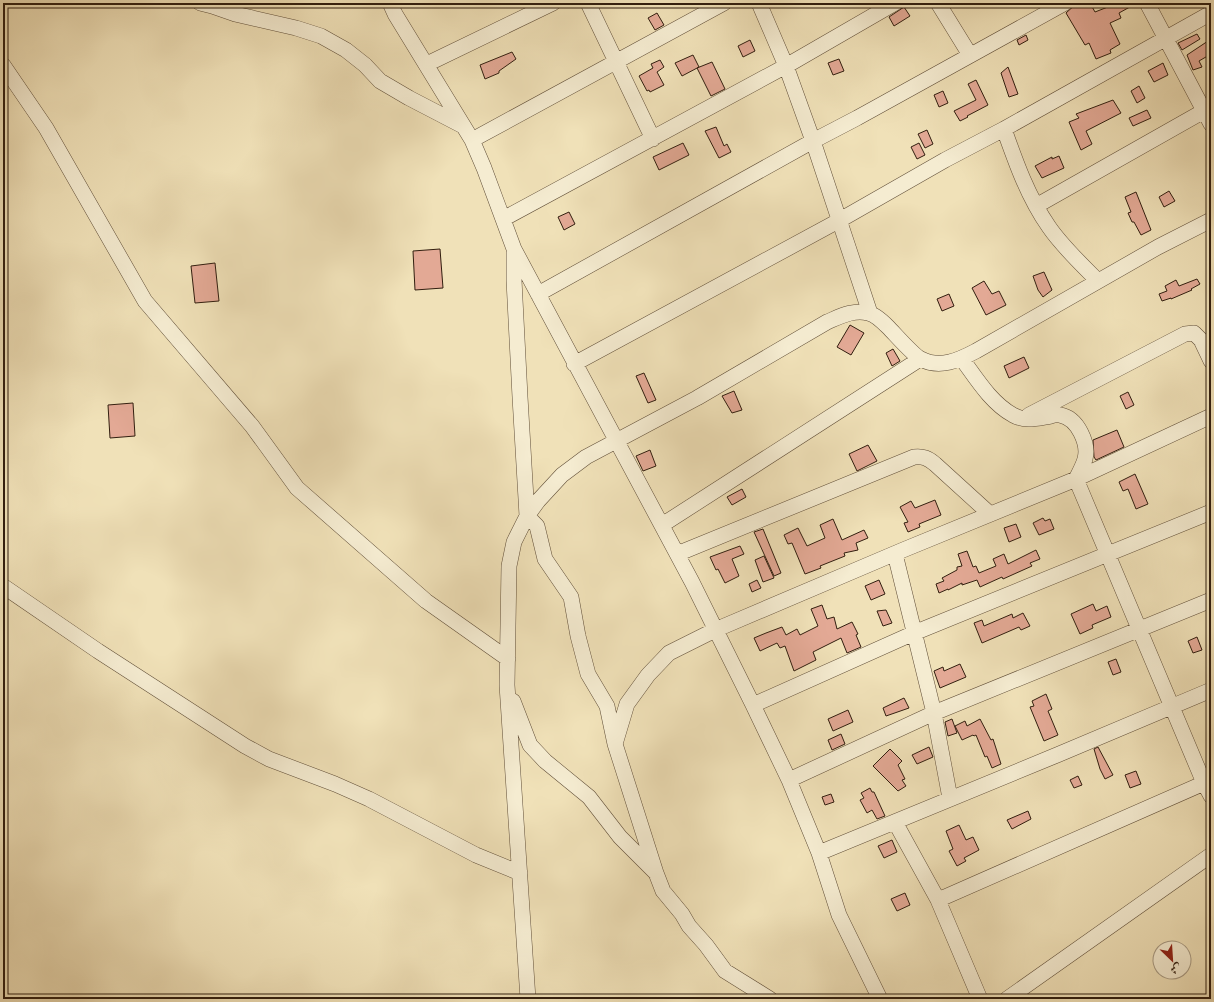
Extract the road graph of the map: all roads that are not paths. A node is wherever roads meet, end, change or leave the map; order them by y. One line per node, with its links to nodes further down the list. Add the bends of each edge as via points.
1 (200, 3): 19 (street, via 321,36 346,50 380,81)
2 (390, 3): 15 (street)
3 (553, 3): 15 (street)
4 (588, 3): 14 (street)
5 (724, 3): 14 (street)
6 (759, 3): 17 (street)
7 (895, 3): 17 (street)
8 (938, 3): 13 (street)
9 (1065, 3): 13 (street)
10 (1147, 3): 12 (street)
11 (1211, 13): 12 (street)
12 (1166, 39): 18 (street); 20 (street)
13 (970, 55): 23 (street)
14 (616, 62): 21 (street); 22 (street)
15 (427, 64): 19 (street)
16 (3, 65): 52 (street, via 46,128 145,301 252,426 297,488 426,601)
17 (786, 66): 21 (street); 23 (street)
18 (1209, 114): 24 (street)
19 (463, 126): 22 (street)
20 (1004, 129): 24 (street, via 1018,170); 26 (street, via 944,160)
21 (652, 139): 25 (street)
22 (472, 140): 25 (street)
23 (813, 140): 26 (street); 30 (street)
24 (1036, 206): 29 (street, via 1049,228)
25 (503, 219): 28 (street)
26 (840, 220): 31 (street); 35 (street)
27 (1211, 220): 29 (street)
28 (514, 249): 30 (street); 42 (street)
29 (1098, 281): 33 (street)
30 (538, 294): 35 (street)
31 (870, 313): 32 (street, via 883,322); 38 (street, via 846,314 827,322 697,398)
32 (920, 359): 33 (street, via 934,363 949,363); 43 (street)
33 (962, 359): 37 (street, via 995,402 1013,416)
34 (1211, 360): 37 (street, via 1198,336 1194,333 1185,334)
35 (574, 364): 38 (street)
36 (1211, 416): 39 (street)
37 (1022, 419): 39 (street, via 1060,415 1075,424 1085,446 1085,459)
38 (617, 440): 42 (street, via 586,457 562,475); 43 (street)
39 (1076, 479): 41 (street); 46 (street)
40 (1211, 512): 46 (street)
41 (990, 514): 44 (street, via 929,459 922,456 914,457); 45 (street)
42 (527, 516): 52 (street, via 514,542 509,566); 58 (street, via 537,526 545,559 571,597 588,674 607,706)
43 (662, 525): 44 (street)
44 (678, 554): 49 (street)
45 (895, 554): 49 (street); 51 (street)
46 (1108, 555): 50 (street); 51 (street)
47 (3, 586): 65 (street, via 245,746 269,759 369,799 476,855)
48 (1211, 600): 50 (street)
49 (715, 630): 55 (street); 58 (street, via 669,653 648,674 627,704)
50 (1139, 630): 56 (street); 57 (street)
51 (914, 633): 55 (street); 57 (street)
52 (508, 659): 53 (street)
53 (507, 685): 65 (street); 66 (street, via 530,745 545,761 589,797 620,837)
54 (1211, 690): 56 (street)
55 (753, 704): 59 (street)
56 (1172, 706): 60 (street); 61 (street)
57 (934, 714): 59 (street); 61 (street)
58 (615, 744): 66 (street)
59 (789, 780): 63 (street)
60 (1209, 786): 67 (street)
61 (950, 798): 62 (street)
62 (895, 822): 63 (street); 67 (street)
63 (819, 852): 70 (street, via 839,915)
64 (1211, 854): 72 (street)
65 (520, 873): 68 (street)
66 (656, 873): 69 (street, via 663,891 725,971)
67 (938, 900): 71 (street)
68 (528, 999)
69 (770, 999)
70 (880, 999)
71 (980, 999)
72 (1008, 999)

